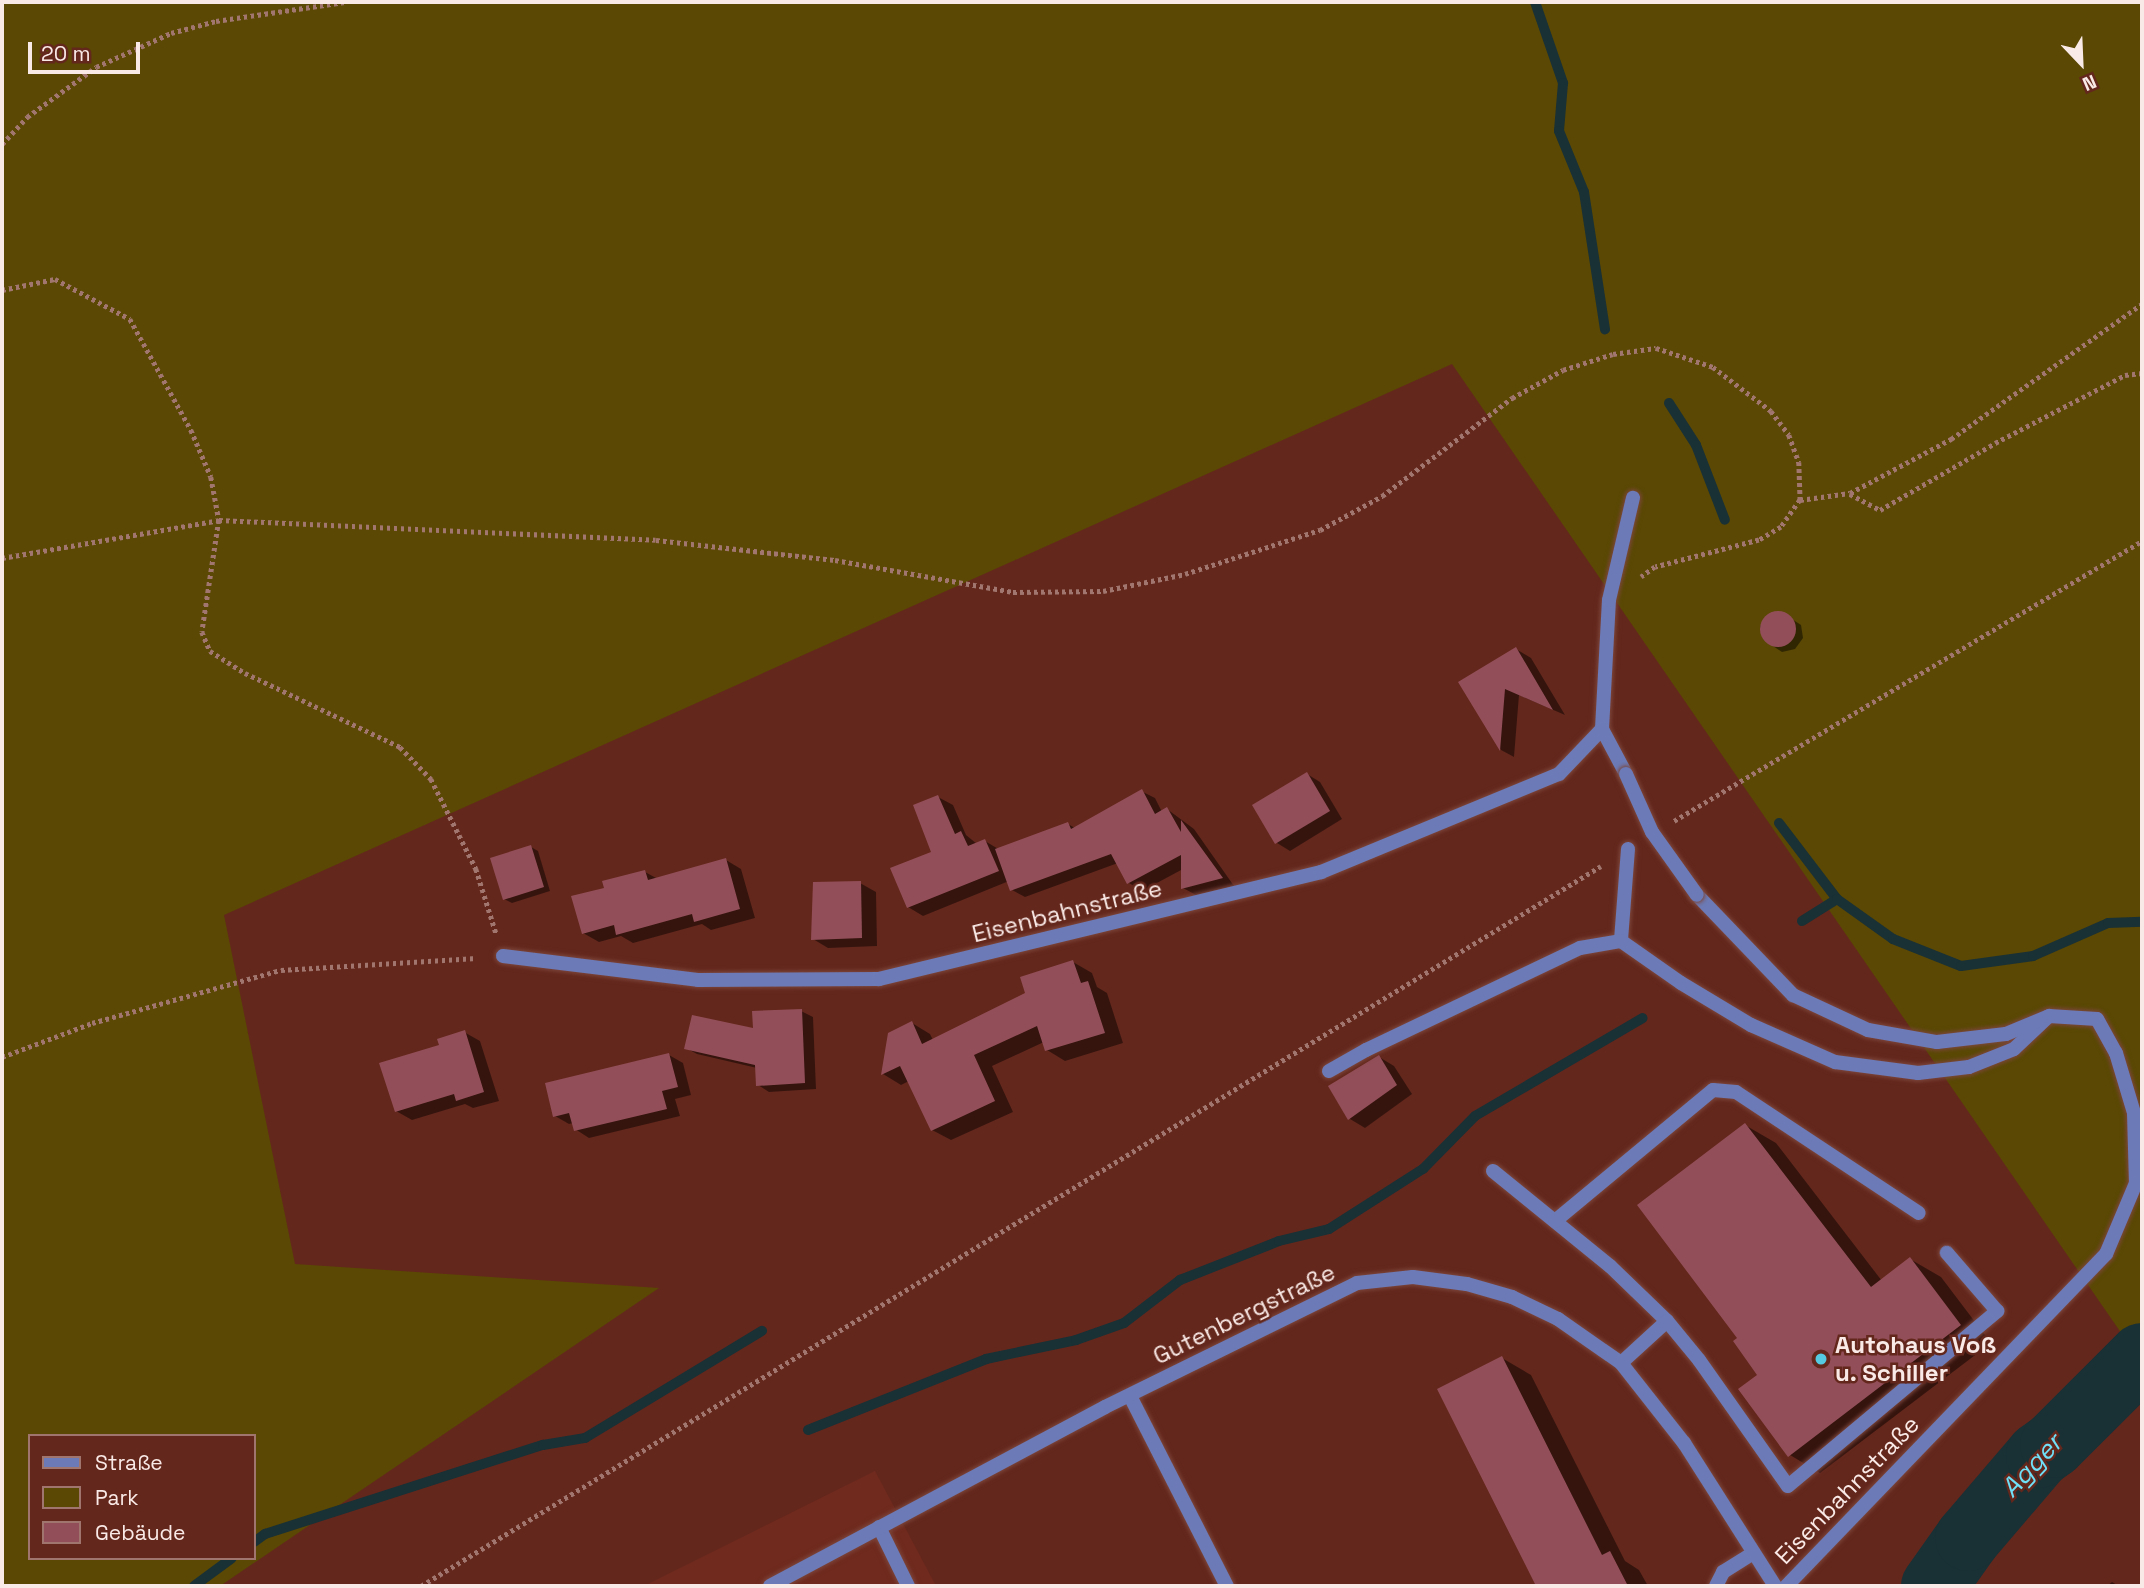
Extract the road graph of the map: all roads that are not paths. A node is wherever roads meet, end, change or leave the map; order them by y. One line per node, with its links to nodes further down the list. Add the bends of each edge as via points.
1 (1633, 498): 2 (street, via 1609,600)
2 (1602, 729): 5 (street, Eisenbahnstraße, via 1559,774 1321,872 879,979 698,980); 6 (street, Eisenbahnstraße, bridge, via 1652,832 1697,895 1793,995 1868,1030 1937,1042 2006,1034)
3 (1628, 849): 4 (street)
4 (1621, 941): 6 (street, via 1751,1025 1835,1062 1918,1073 1969,1067 2014,1049); 7 (street, via 1580,948)
5 (503, 956)
6 (2049, 1016): 22 (street, Eisenbahnstraße, via 2097,1019 2116,1054 2134,1113 2136,1183 2106,1254)
7 (1329, 1071)
8 (1493, 1171): 10 (street)
9 (1919, 1213): 10 (street, via 1736,1091 1713,1090)
10 (1555, 1221): 12 (street)
11 (1947, 1253): 12 (street, via 1997,1311 1788,1486)
12 (1667, 1321): 13 (street)
13 (1621, 1363): 14 (street, Gutenbergstraße, via 1569,1325 1512,1297 1467,1284 1413,1277 1357,1283); 16 (street, Gutenbergstraße, via 1684,1443)
14 (1130, 1396): 15 (street, Gutenbergstraße); 19 (street)
15 (879, 1527): 17 (street, Gutenbergstraße); 18 (street)
16 (1753, 1553): 20 (street, via 1723,1572); 21 (street, Gutenbergstraße)
17 (769, 1586)
18 (908, 1586)
19 (1227, 1586)
20 (1716, 1586)
21 (1775, 1586)
22 (1786, 1586)

